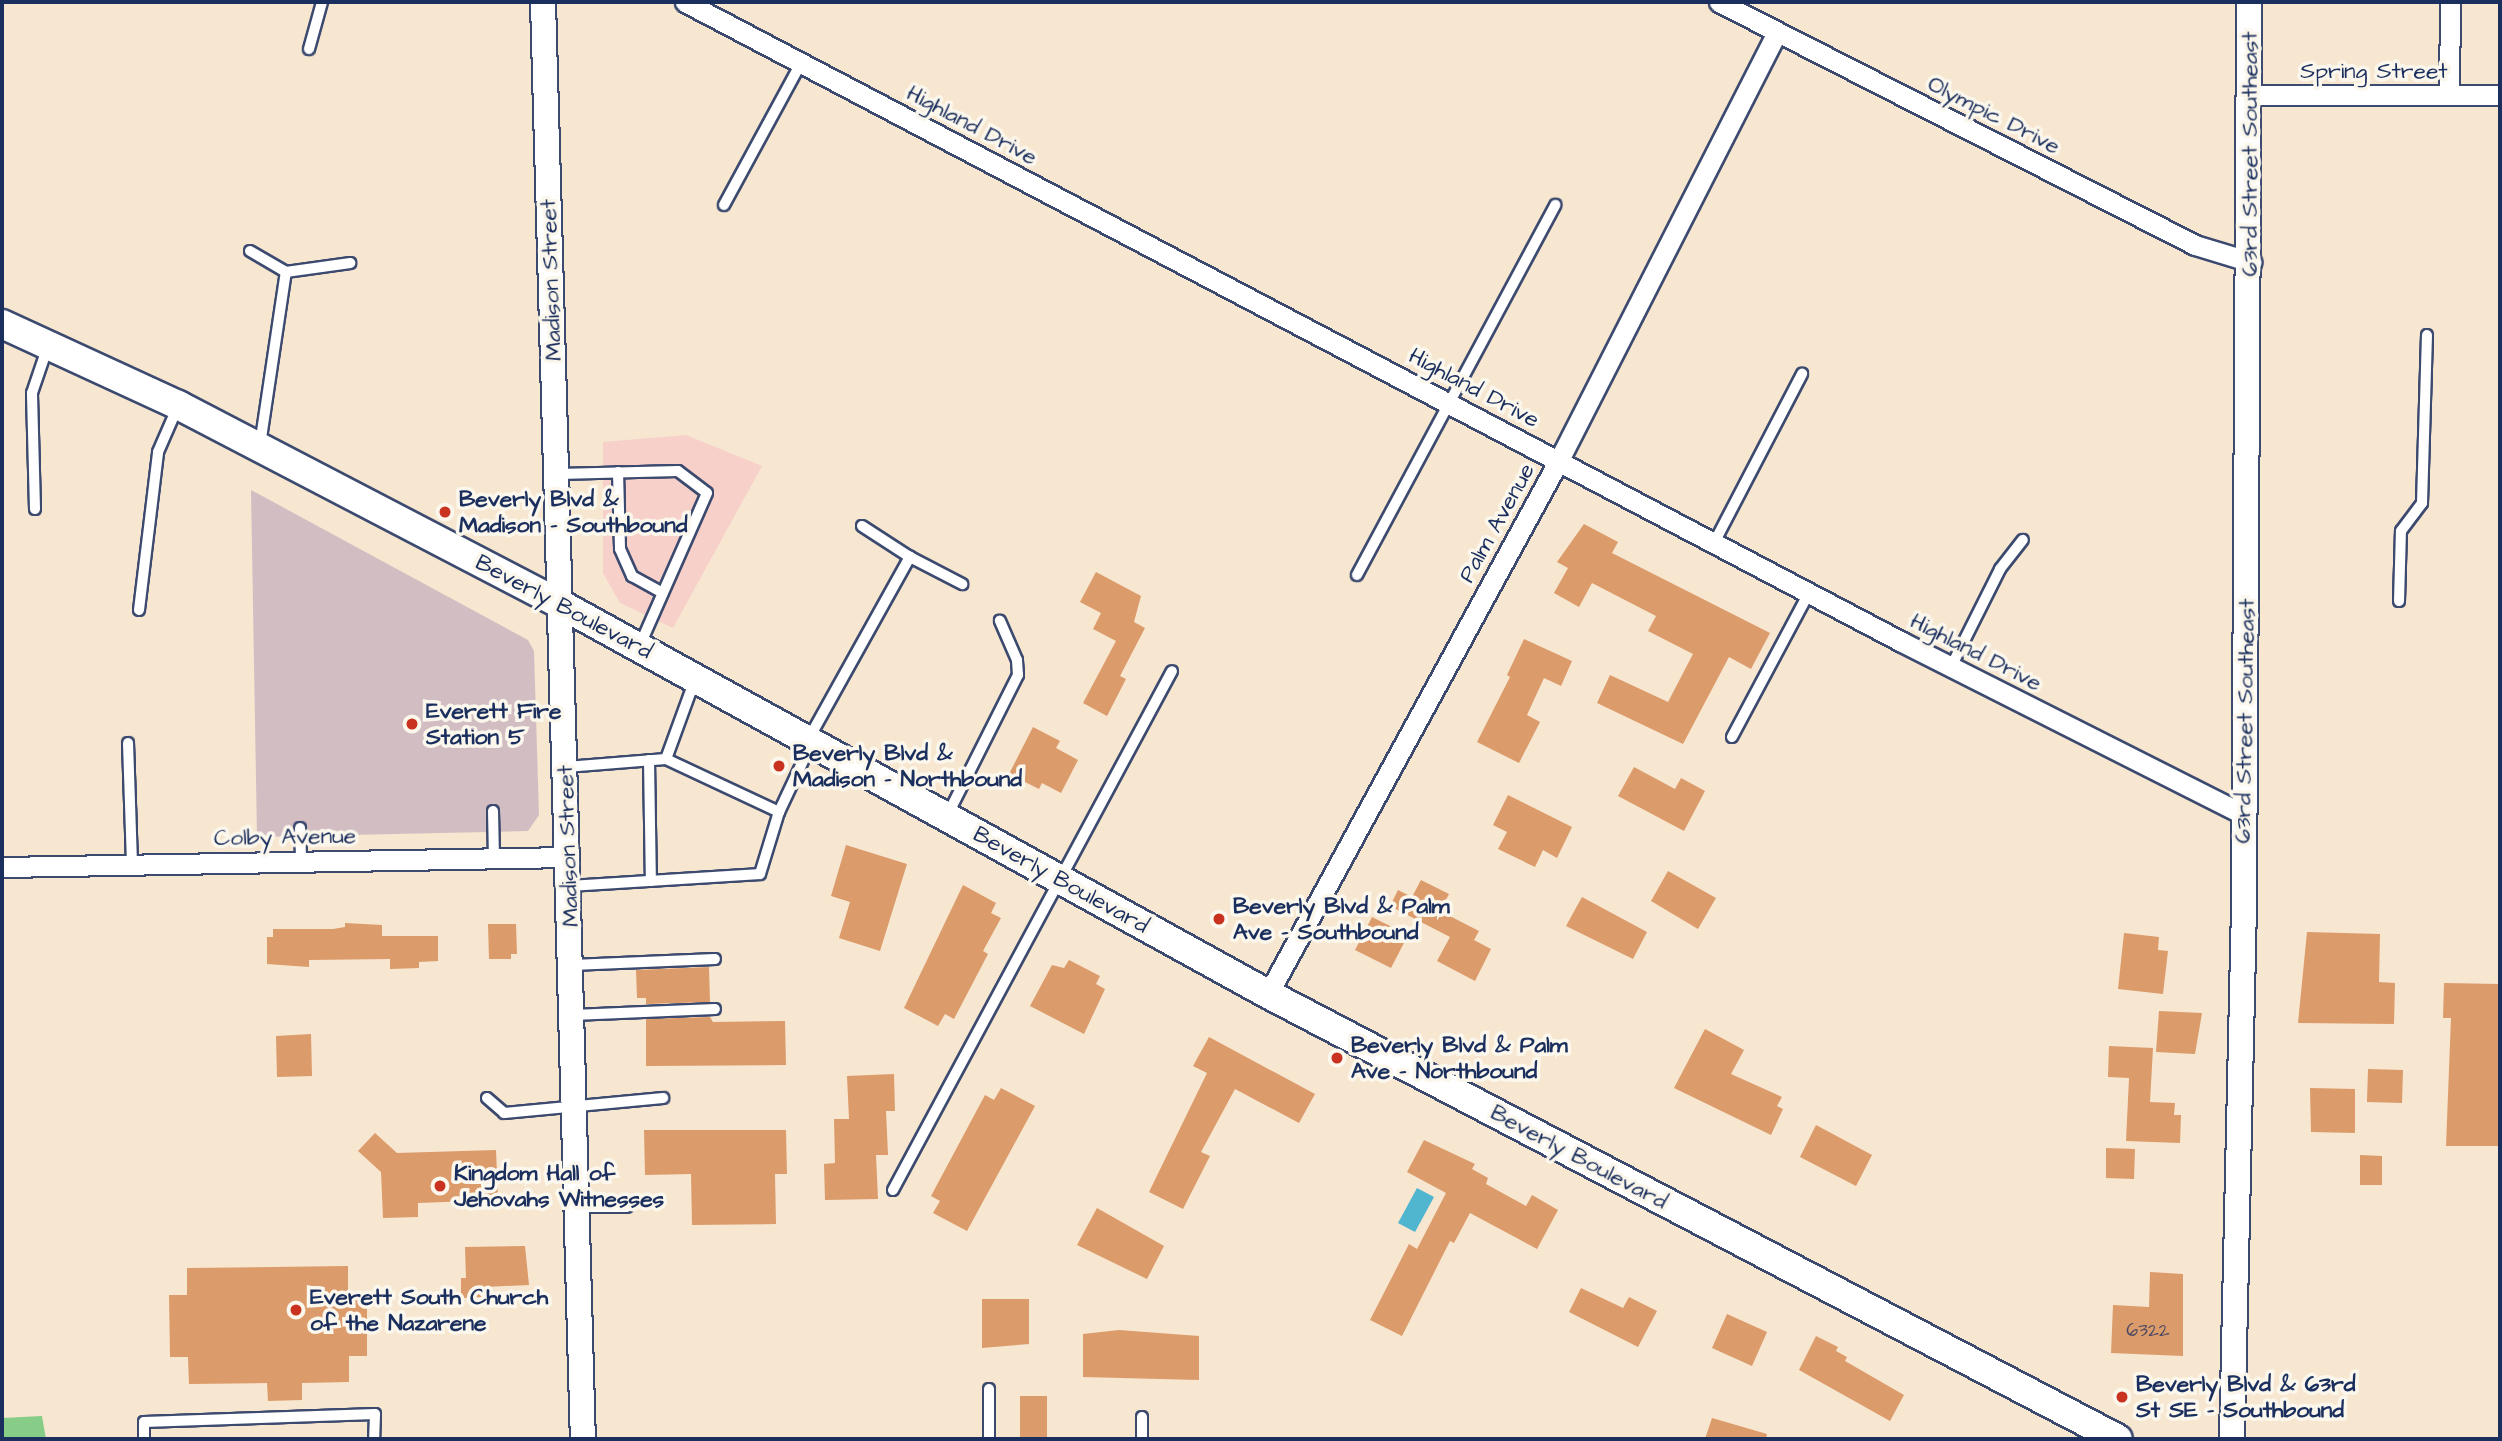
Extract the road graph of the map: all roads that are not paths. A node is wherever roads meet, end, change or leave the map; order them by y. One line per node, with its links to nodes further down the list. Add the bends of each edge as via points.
1 (322, 2): 8 (lane)
2 (544, 2): 28 (street, Madison Street)
3 (685, 2): 9 (street, Highland Drive)
4 (1719, 2): 7 (street, Olympic Drive)
5 (2249, 2): 10 (street, 63rd Street Southeast)
6 (2450, 2): 11 (street)
7 (1777, 33): 16 (street, Olympic Drive, via 2195,245); 26 (street, Palm Avenue)
8 (309, 49)
9 (800, 63): 13 (lane); 23 (street, Highland Drive)
10 (2248, 95): 11 (street, Spring Street); 16 (street, 63rd Street Southeast)
11 (2449, 95): 12 (street, Spring Street)
12 (2500, 95)
13 (724, 205)
14 (1555, 205): 23 (lane)
15 (250, 251): 18 (lane)
16 (2251, 262): 54 (street, 63rd Street Southeast)
17 (350, 263): 18 (lane)
18 (286, 272): 25 (lane)
19 (2, 324): 21 (main road, Beverly Boulevard)
20 (2427, 335): 38 (lane, via 2423,503 2401,531)
21 (48, 345): 24 (main road, Beverly Boulevard); 29 (lane, via 32,393)
22 (1802, 374): 32 (lane)
23 (1447, 402): 26 (street, Highland Drive); 34 (lane)
24 (178, 405): 25 (main road, Beverly Boulevard); 40 (lane, via 158,452)
25 (259, 447): 39 (main road, Beverly Boulevard)
26 (1559, 460): 32 (street, Highland Drive); 67 (street, Palm Avenue)
27 (618, 472): 28 (lane); 36 (lane, via 620,549 632,576); 36 (lane, via 678,471 707,493)
28 (556, 474): 39 (street, Madison Street)
29 (35, 509)
30 (862, 526): 33 (lane)
31 (2023, 540): 43 (lane, via 2000,569)
32 (1714, 543): 37 (street, Highland Drive)
33 (910, 557): 35 (lane); 47 (lane)
34 (1357, 575)
35 (962, 584)
36 (663, 593): 42 (lane)
37 (1809, 593): 43 (street, Highland Drive); 46 (lane)
38 (2399, 601)
39 (560, 604): 42 (main road, Beverly Boulevard); 51 (street, Madison Street)
40 (139, 610)
41 (1000, 621): 55 (lane, via 1017,660 1018,675)
42 (639, 647): 45 (main road, Beverly Boulevard)
43 (1951, 667): 54 (street, Highland Drive)
44 (1172, 671): 63 (lane)
45 (695, 679): 47 (main road, Beverly Boulevard); 49 (lane)
46 (1732, 737)
47 (810, 742): 53 (lane); 55 (main road, Beverly Boulevard)
48 (128, 743): 60 (lane)
49 (666, 759): 50 (lane); 53 (lane)
50 (649, 760): 51 (lane); 62 (lane)
51 (566, 767): 57 (street, Madison Street)
52 (493, 811): 58 (lane)
53 (779, 812): 62 (lane, via 760,874)
54 (2242, 814): 84 (street, 63rd Street Southeast)
55 (947, 817): 63 (main road, Beverly Boulevard)
56 (300, 828): 59 (lane)
57 (569, 857): 58 (street, Colby Avenue); 64 (street, Madison Street)
58 (494, 858): 59 (street, Colby Avenue)
59 (301, 862): 60 (street, Colby Avenue)
60 (132, 864): 61 (street, Colby Avenue)
61 (2, 867)
62 (652, 881): 64 (lane)
63 (1063, 881): 67 (main road, Beverly Boulevard); 73 (lane)
64 (570, 886): 66 (street, Madison Street)
65 (715, 959): 66 (lane)
66 (572, 965): 69 (street, Madison Street)
67 (1268, 994): 83 (main road, Beverly Boulevard)
68 (715, 1009): 69 (lane)
69 (573, 1015): 72 (street, Madison Street)
70 (487, 1098): 72 (lane, via 504,1113)
71 (663, 1098): 72 (lane)
72 (575, 1108): 74 (street, Madison Street)
73 (893, 1191)
74 (578, 1207): 75 (lane); 80 (street, Madison Street)
75 (627, 1207)
76 (989, 1389): 81 (lane)
77 (1142, 1417): 82 (lane)
78 (144, 1439): 79 (lane, via 144,1422 375,1414)
79 (374, 1439)
80 (583, 1439)
81 (989, 1439)
82 (1142, 1439)
83 (2118, 1439)
84 (2232, 1439)

